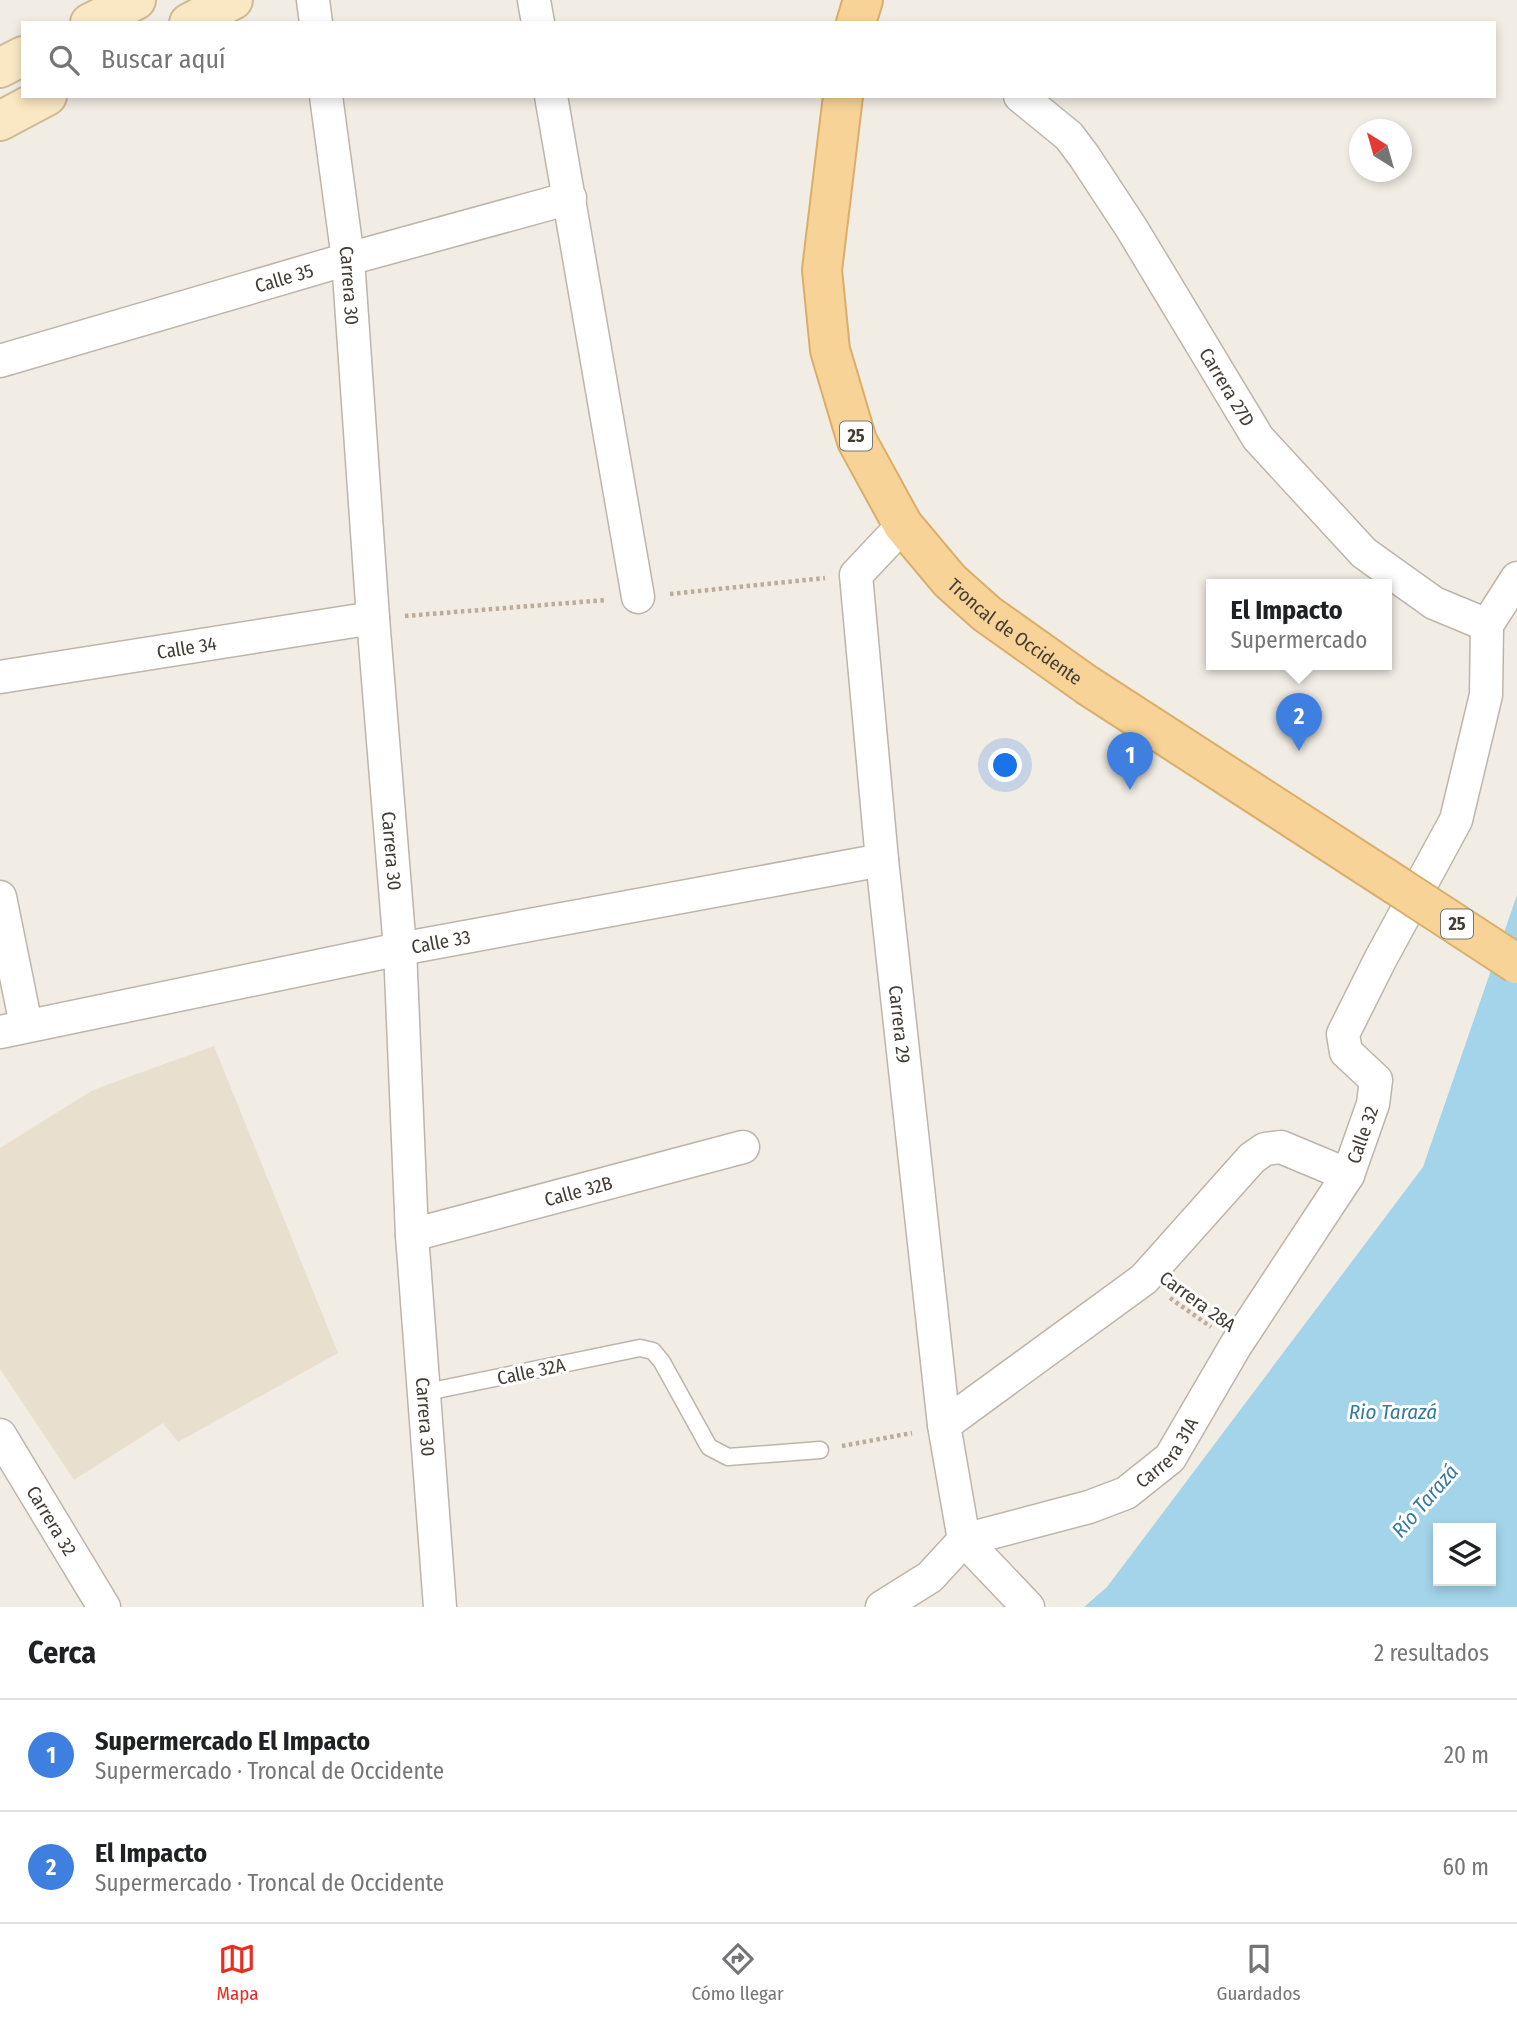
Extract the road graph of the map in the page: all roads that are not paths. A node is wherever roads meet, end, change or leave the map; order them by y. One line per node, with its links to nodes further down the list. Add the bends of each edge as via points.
1 (136, 0): 6 (street)
2 (233, 0): 7 (street)
3 (313, 0): 8 (street)
4 (534, 0): 9 (street)
5 (863, 0): 10 (main road)
6 (94, 21)
7 (193, 21)
8 (316, 21)
9 (538, 21)
10 (857, 21)
11 (21, 58): 12 (street)
12 (0, 68)
13 (43, 98): 18 (street)
14 (326, 98): 20 (street, Carrera 30)
15 (551, 98): 19 (street)
16 (843, 98): 22 (main road, Troncal de Occidente / 25, via 822,270 830,350 857,441)
17 (1022, 98): 26 (street, Carrera 27D, via 1069,136 1084,156 1258,438 1364,553 1434,603)
18 (0, 121)
19 (570, 198): 20 (street, Calle 35); 24 (street)
20 (348, 259): 21 (street, Calle 35); 25 (street, Carrera 30)
21 (0, 361)
22 (903, 525): 28 (street, Carrera 29, via 856,575); 31 (main road, Troncal de Occidente / 25, bridge, via 950,581 987,614 1087,685)
23 (1517, 578): 26 (street)
24 (638, 597)
25 (373, 618): 27 (street, Calle 34); 30 (street, Carrera 30)
26 (1487, 625): 34 (street, Calle 32, via 1486,695 1456,820 1343,1034 1346,1052 1376,1080 1373,1104)
27 (0, 677)
28 (882, 860): 30 (street, Calle 33); 37 (street, Carrera 29)
29 (0, 897): 32 (street)
30 (400, 949): 32 (street, Calle 33); 35 (street, Carrera 30)
31 (1517, 964)
32 (13, 1029)
33 (743, 1147): 35 (street, Calle 32B)
34 (1348, 1175): 37 (street, Calle 32, via 1281,1147 1265,1149 1144,1279); 40 (street, Carrera 31A, via 1236,1345 1170,1458 1126,1493)
35 (412, 1236): 36 (street, Carrera 30)
36 (422, 1393): 39 (lane, Calle 32A, via 640,1348 653,1351 662,1362 709,1447 728,1457); 42 (street, Carrera 30)
37 (944, 1426): 40 (street, Carrera 29)
38 (0, 1435): 41 (street, Carrera 32)
39 (820, 1451)
40 (964, 1540): 43 (street, via 930,1577); 44 (street)
41 (104, 1607)
42 (440, 1607)
43 (882, 1607)
44 (1028, 1607)

